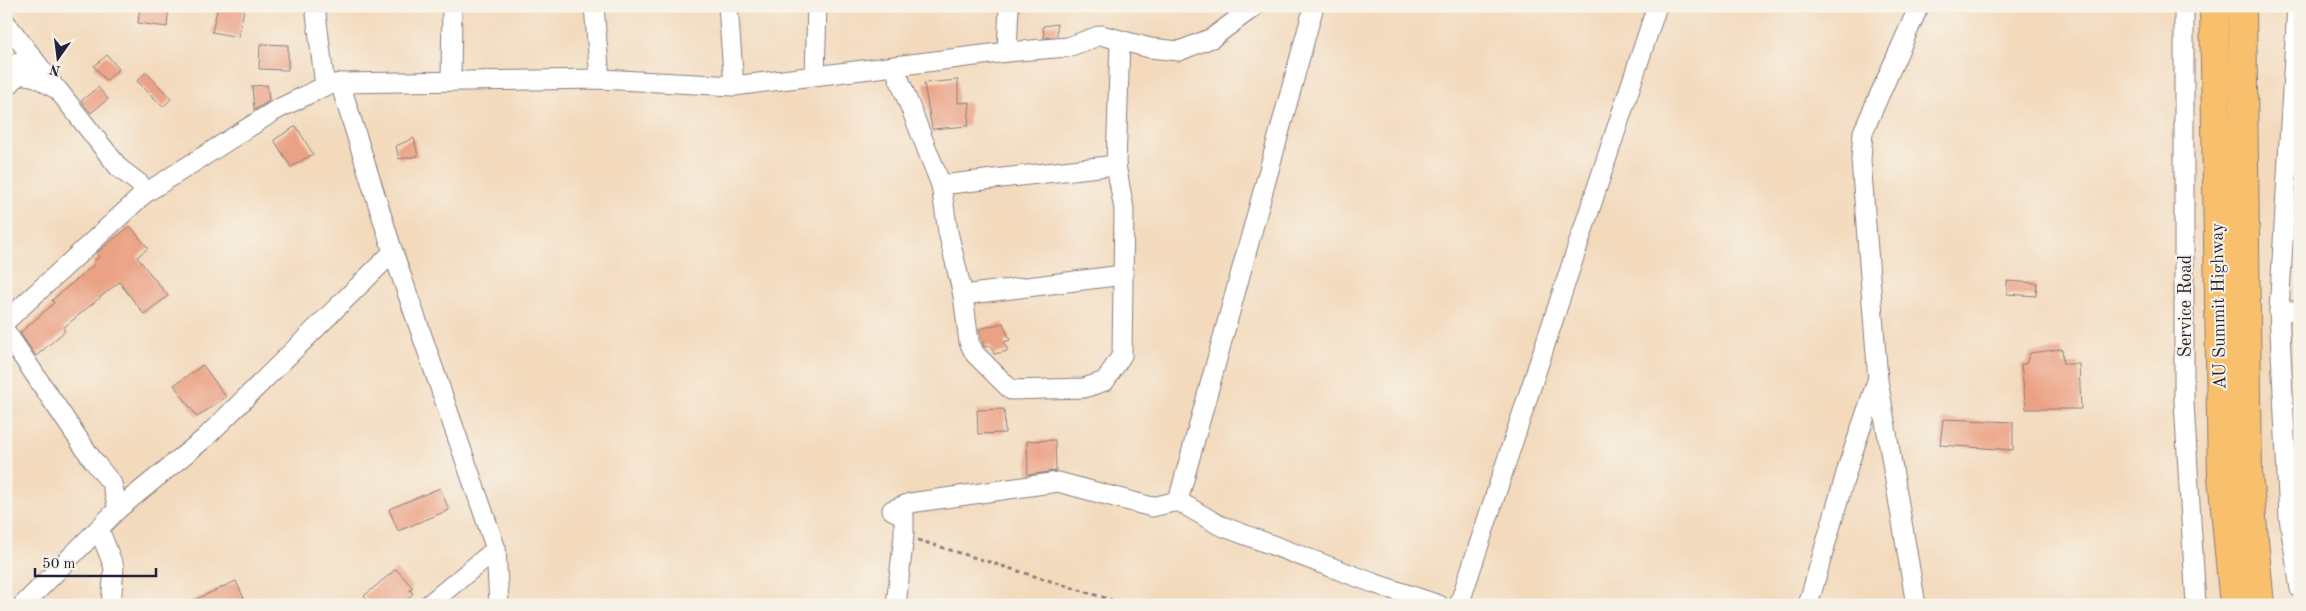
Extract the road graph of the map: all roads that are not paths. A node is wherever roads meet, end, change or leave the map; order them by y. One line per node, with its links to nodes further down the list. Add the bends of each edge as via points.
1 (315, 6): 23 (street)
2 (452, 6): 22 (street)
3 (594, 6): 21 (street)
4 (728, 6): 24 (street)
5 (817, 6): 20 (street)
6 (1009, 6): 17 (street)
7 (1255, 6): 16 (street, via 1212,38 1179,51)
8 (1314, 6): 38 (street)
9 (1657, 6): 49 (street)
10 (1919, 6): 37 (street, via 1863,132 1861,160)
11 (2184, 6): 52 (street, Service Road, via 2184,402)
12 (2214, 6): 53 (main road, AU Summit Highway, via 2222,476)
13 (2242, 6): 54 (main road, AU Summit Highway, via 2248,474)
14 (2298, 9): 33 (street)
15 (10, 27): 19 (street, via 20,51); 26 (street)
16 (1120, 40): 17 (street, via 1100,35 1068,47); 27 (street)
17 (1007, 52): 18 (street)
18 (894, 66): 20 (street); 28 (street)
19 (19, 74): 25 (street); 26 (street, via 36,77)
20 (815, 75): 24 (street)
21 (600, 79): 22 (street); 24 (street)
22 (451, 81): 23 (street)
23 (333, 85): 29 (street, via 276,110); 30 (street)
24 (734, 86)
25 (6, 88)
26 (58, 90): 29 (street, via 119,168 140,184)
27 (1116, 165): 28 (street); 31 (street, via 1124,209)
28 (941, 185): 32 (street)
29 (144, 194): 35 (street)
30 (393, 252): 39 (street, via 205,438); 41 (street)
31 (1123, 275): 32 (street); 32 (street, via 1122,356 1105,381 1084,388 1011,390 975,354 969,342)
32 (963, 295)
33 (2279, 311): 34 (street); 42 (street, via 2289,518)
34 (2300, 311)
35 (6, 321)
36 (6, 332): 39 (street, via 112,484)
37 (1878, 380): 50 (street, via 1849,463); 51 (street)
38 (1178, 501): 47 (street, via 1152,507 1058,482 910,503 892,510 904,516); 48 (street, via 1219,525)
39 (118, 509): 40 (street)
40 (99, 529): 43 (street); 44 (street, via 114,567)
41 (496, 549): 45 (street); 46 (street)
42 (2300, 589)
43 (23, 605)
44 (111, 605)
45 (428, 605)
46 (499, 605)
47 (896, 605)
48 (1439, 605)
49 (1459, 605)
50 (1808, 605)
51 (1916, 605)
52 (2196, 605)
53 (2234, 605)
54 (2260, 605)

